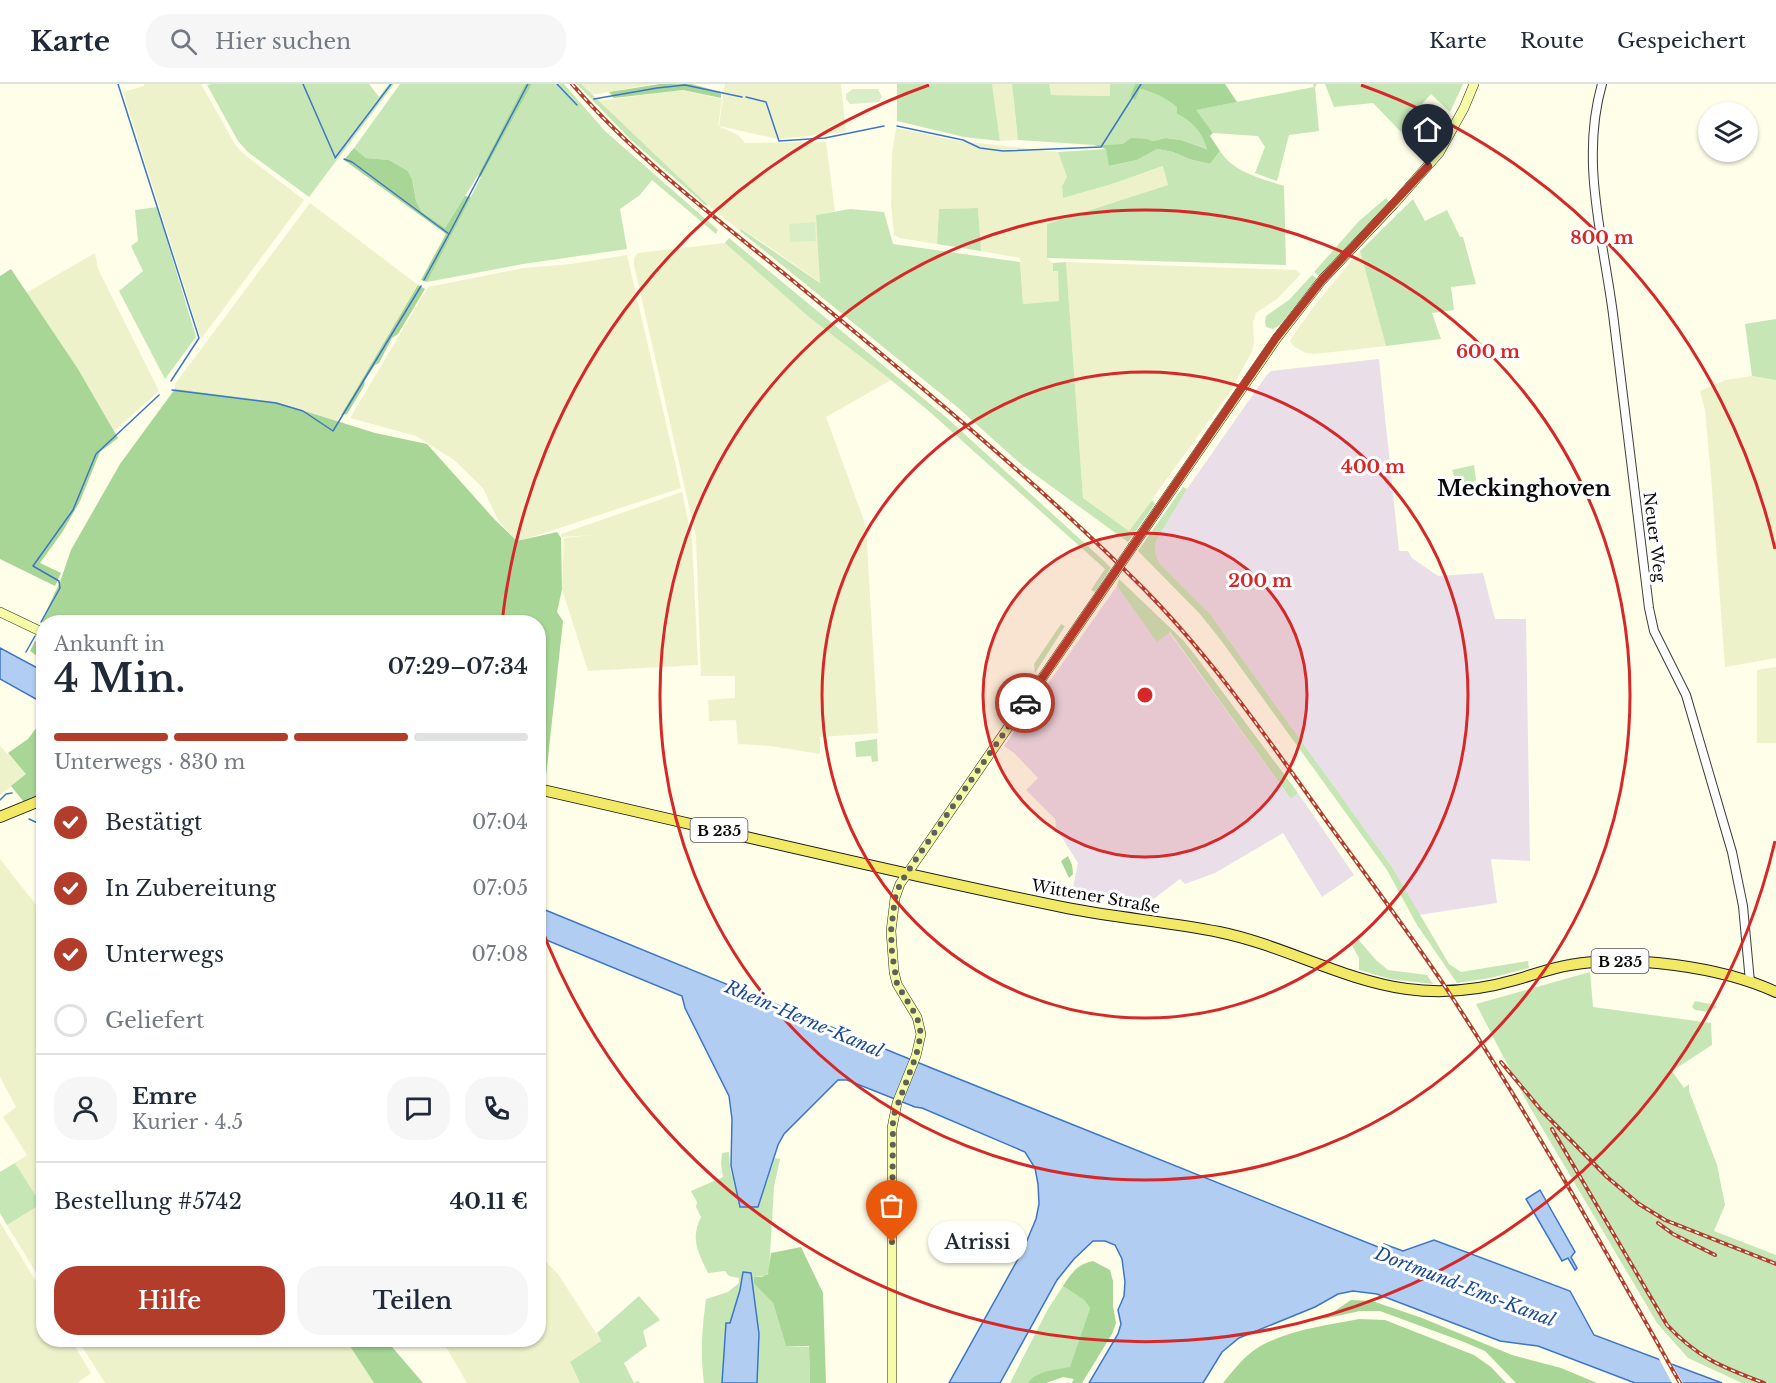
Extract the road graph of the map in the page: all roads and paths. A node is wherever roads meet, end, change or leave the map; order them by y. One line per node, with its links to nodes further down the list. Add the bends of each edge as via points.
1 (1474, 84): 8 (main road, bridge, via 1439,153 1322,280 1284,328)
2 (1602, 84): 9 (street, Neuer Weg, via 1595,129 1593,190 1649,608 1654,631 1686,695 1732,852 1743,906)
3 (0, 612): 4 (main road)
4 (36, 629)
5 (546, 791): 8 (main road, Wittener Straße / B 235)
6 (36, 802): 7 (main road)
7 (0, 817)
8 (908, 873): 9 (main road, Wittener Straße / B 235, via 1077,910 1229,934 1407,989 1467,990 1592,961 1697,968); 11 (main road, via 895,898 892,953 897,984 920,1025 920,1038 892,1128)
9 (1750, 982): 10 (main road, B 235)
10 (1776, 992)
11 (892, 1383)

